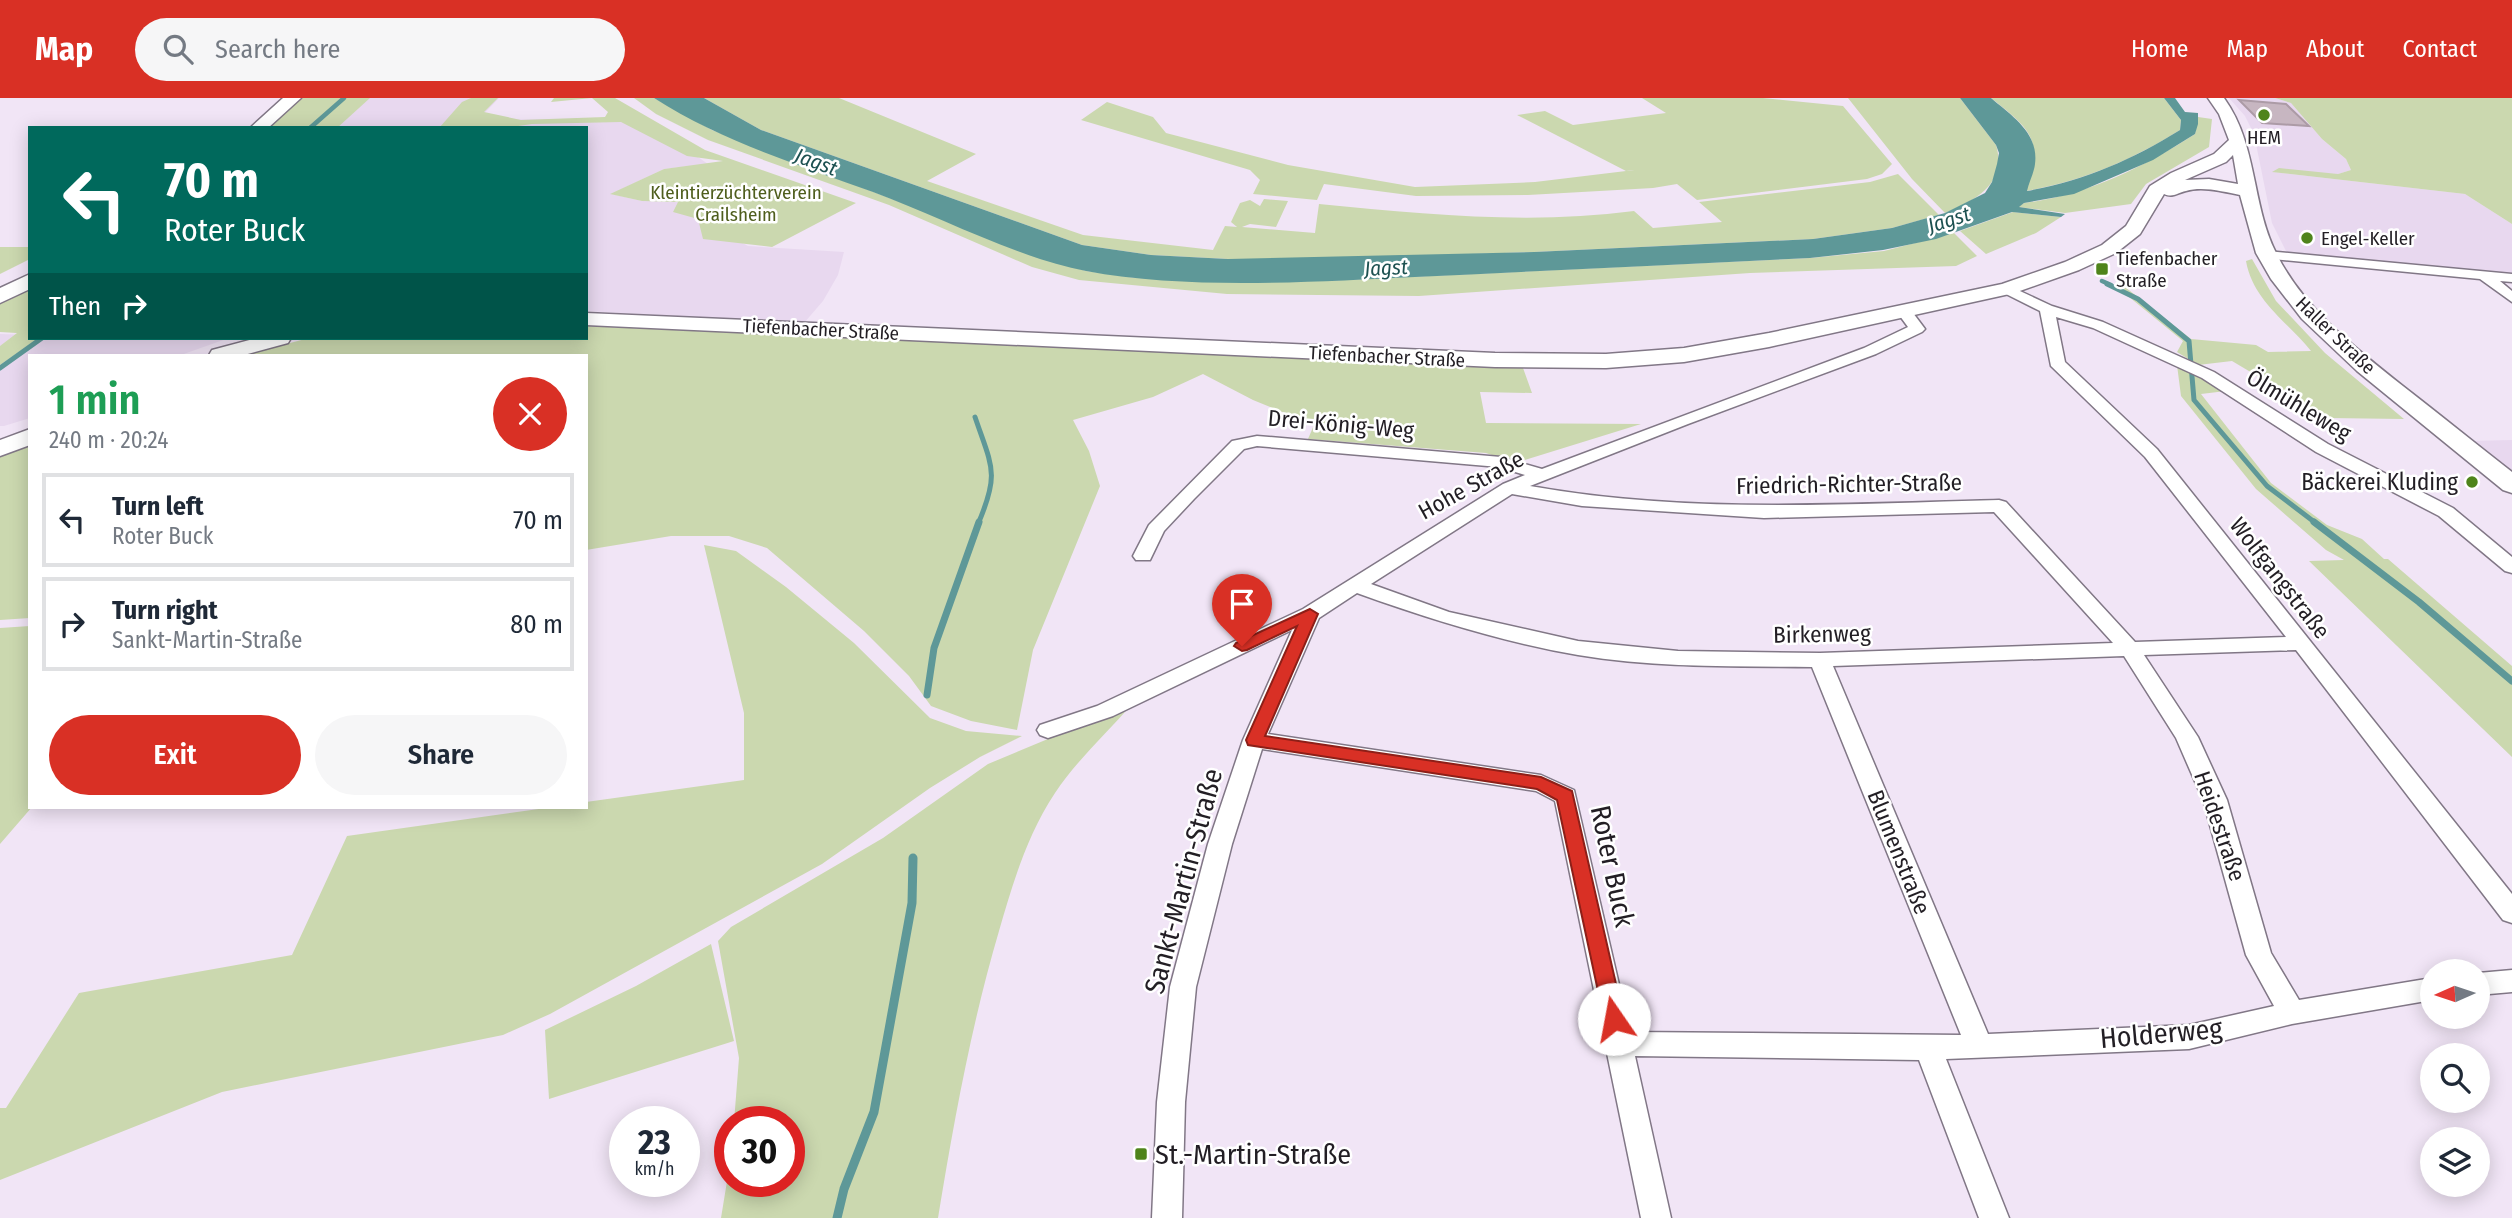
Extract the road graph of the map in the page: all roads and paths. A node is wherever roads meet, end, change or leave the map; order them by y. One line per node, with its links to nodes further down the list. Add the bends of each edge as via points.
1 (293, 98): 3 (main road)
2 (2216, 98): 4 (main road, Haller Straße, via 2232,121)
3 (260, 126)
4 (2236, 142): 5 (main road, Tiefenbacher Straße, via 2220,158); 6 (main road, Haller Straße)
5 (2177, 177): 6 (main road, via 2216,177); 7 (main road, Tiefenbacher Straße, via 2157,190)
6 (2247, 189): 7 (main road, Tiefenbacher Straße, via 2184,186); 8 (main road, Haller Straße)
7 (2153, 201): 12 (main road, Tiefenbacher Straße, via 2133,230 2109,249)
8 (2267, 255): 9 (street); 23 (main road, Haller Straße, via 2306,311 2329,334)
9 (2485, 276): 10 (street); 14 (street)
10 (2512, 278)
11 (28, 281): 13 (main road)
12 (2007, 289): 15 (street); 16 (main road, Tiefenbacher Straße)
13 (0, 297)
14 (2512, 298)
15 (2046, 309): 26 (street, Ölmühleweg, via 2098,325 2208,375 2322,448 2446,512); 29 (street, Wolfgangstraße, via 2057,363 2151,453)
16 (1905, 312): 17 (main road, Tiefenbacher Straße, via 1684,355 1572,362); 22 (street, Hohe Straße, via 1917,329 1871,351)
17 (588, 319)
18 (273, 340): 19 (main road)
19 (224, 354)
20 (28, 437): 21 (main road)
21 (0, 449)
22 (1543, 475): 24 (street, Hohe Straße); 25 (street, Drei-König-Weg, via 1501,462 1257,441 1238,445 1188,495 1156,528)
23 (2512, 485)
24 (1509, 488): 27 (street, Hohe Straße); 30 (street, Friedrich-Richter-Straße, via 1582,501 1764,512 1998,506)
25 (1143, 556)
26 (2512, 567)
27 (1355, 585): 28 (street, Hohe Straße); 31 (street, Birkenweg, via 1444,617 1578,648 1678,658)
28 (1310, 614): 32 (street, Hohe Straße, via 1105,711); 33 (street, Sankt-Martin-Straße)
29 (2300, 643): 30 (street, Birkenweg); 34 (street, Wolfgangstraße)
30 (2129, 648): 31 (street, Birkenweg); 38 (street, Heidestraße, via 2187,737 2215,800 2259,955)
31 (1820, 660): 40 (street, Blumenstraße)
32 (1048, 730)
33 (1254, 740): 39 (street, Roter Buck, via 1541,783 1566,796); 42 (street, Sankt-Martin-Straße, via 1220,844 1181,995)
34 (2512, 914)
35 (2512, 981): 36 (street)
36 (2490, 983)
37 (2420, 991): 38 (street, Holderweg)
38 (2292, 1013): 40 (street, Holderweg, via 2189,1037)
39 (1619, 1044): 41 (street, Holderweg); 43 (street, Roter Buck)
40 (1979, 1044): 41 (street, Holderweg)
41 (1928, 1048): 44 (street)
42 (1167, 1218)
43 (1656, 1218)
44 (1994, 1218)

